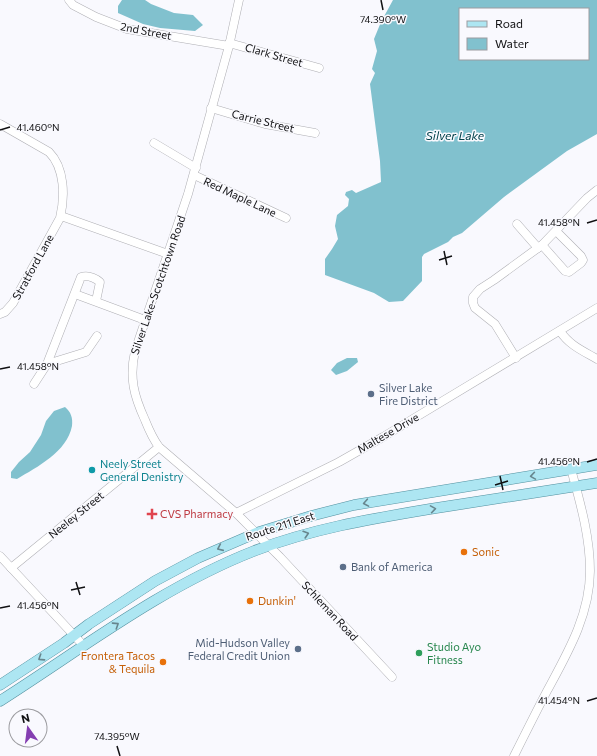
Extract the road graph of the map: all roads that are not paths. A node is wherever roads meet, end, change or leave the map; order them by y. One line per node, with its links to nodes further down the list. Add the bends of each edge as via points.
1 (69, 0): 3 (street, 2nd Street, via 96,17 127,29)
2 (239, 0): 3 (street, Silver Lake-Scotchtown Road)
3 (229, 44): 4 (street, Clark Street); 5 (street, Silver Lake-Scotchtown Road)
4 (319, 68)
5 (211, 108): 7 (street, Carrie Street, via 265,124); 9 (street, Silver Lake-Scotchtown Road)
6 (0, 124): 11 (street, Stratford Lane, via 49,152 54,158 60,170 62,185)
7 (315, 133)
8 (154, 143): 9 (street, Red Maple Lane)
9 (195, 171): 12 (street, Red Maple Lane); 16 (street, Silver Lake-Scotchtown Road)
10 (597, 190): 14 (street)
11 (61, 216): 16 (street); 20 (street, Stratford Lane, via 21,290 5,312)
12 (286, 218)
13 (517, 224): 15 (street)
14 (556, 231): 15 (street); 15 (street, via 583,260 573,271 565,271)
15 (540, 247): 24 (street, via 480,289 474,297 475,308 495,324)
16 (168, 254): 21 (street, Silver Lake-Scotchtown Road)
17 (75, 294): 18 (street); 18 (street, via 81,277 96,279 100,282); 26 (street)
18 (96, 301): 21 (street)
19 (597, 308): 22 (street, Maltese Drive)
20 (0, 314)
21 (145, 320): 28 (street, Silver Lake-Scotchtown Road, via 135,352 132,380 139,407)
22 (560, 331): 24 (street, Maltese Drive); 25 (street, via 576,347)
23 (97, 336): 26 (street, via 86,352)
24 (516, 358): 33 (street, Maltese Drive, via 339,462)
25 (597, 359)
26 (48, 364): 27 (street)
27 (34, 384)
28 (159, 447): 33 (street, Silver Lake-Scotchtown Road); 37 (street, Neeley Street)
29 (597, 465): 30 (main road, Route 211 East)
30 (571, 469): 32 (street); 34 (main road, Route 211 East, one-way to 34, via 354,506)
31 (597, 483): 32 (main road, Route 211 East)
32 (576, 486): 35 (main road, Route 211 East, one-way to 32, via 362,520); 43 (street, via 588,546 590,578 585,604 571,645)
33 (236, 514): 34 (street, Silver Lake-Scotchtown Road)
34 (256, 533): 35 (street, Silver Lake-Scotchtown Road); 38 (main road, Route 211 East, one-way to 38, via 174,570)
35 (269, 546): 39 (main road, Route 211 East, one-way to 35, via 176,588 212,569); 40 (street, Schleman Road)
36 (0, 556): 37 (street)
37 (11, 568): 38 (street)
38 (74, 636): 39 (street); 41 (main road, Route 211 East, one-way to 41)
39 (84, 646): 42 (main road, Route 211 East)
40 (392, 677)
41 (0, 685)
42 (0, 701)
43 (514, 756)

